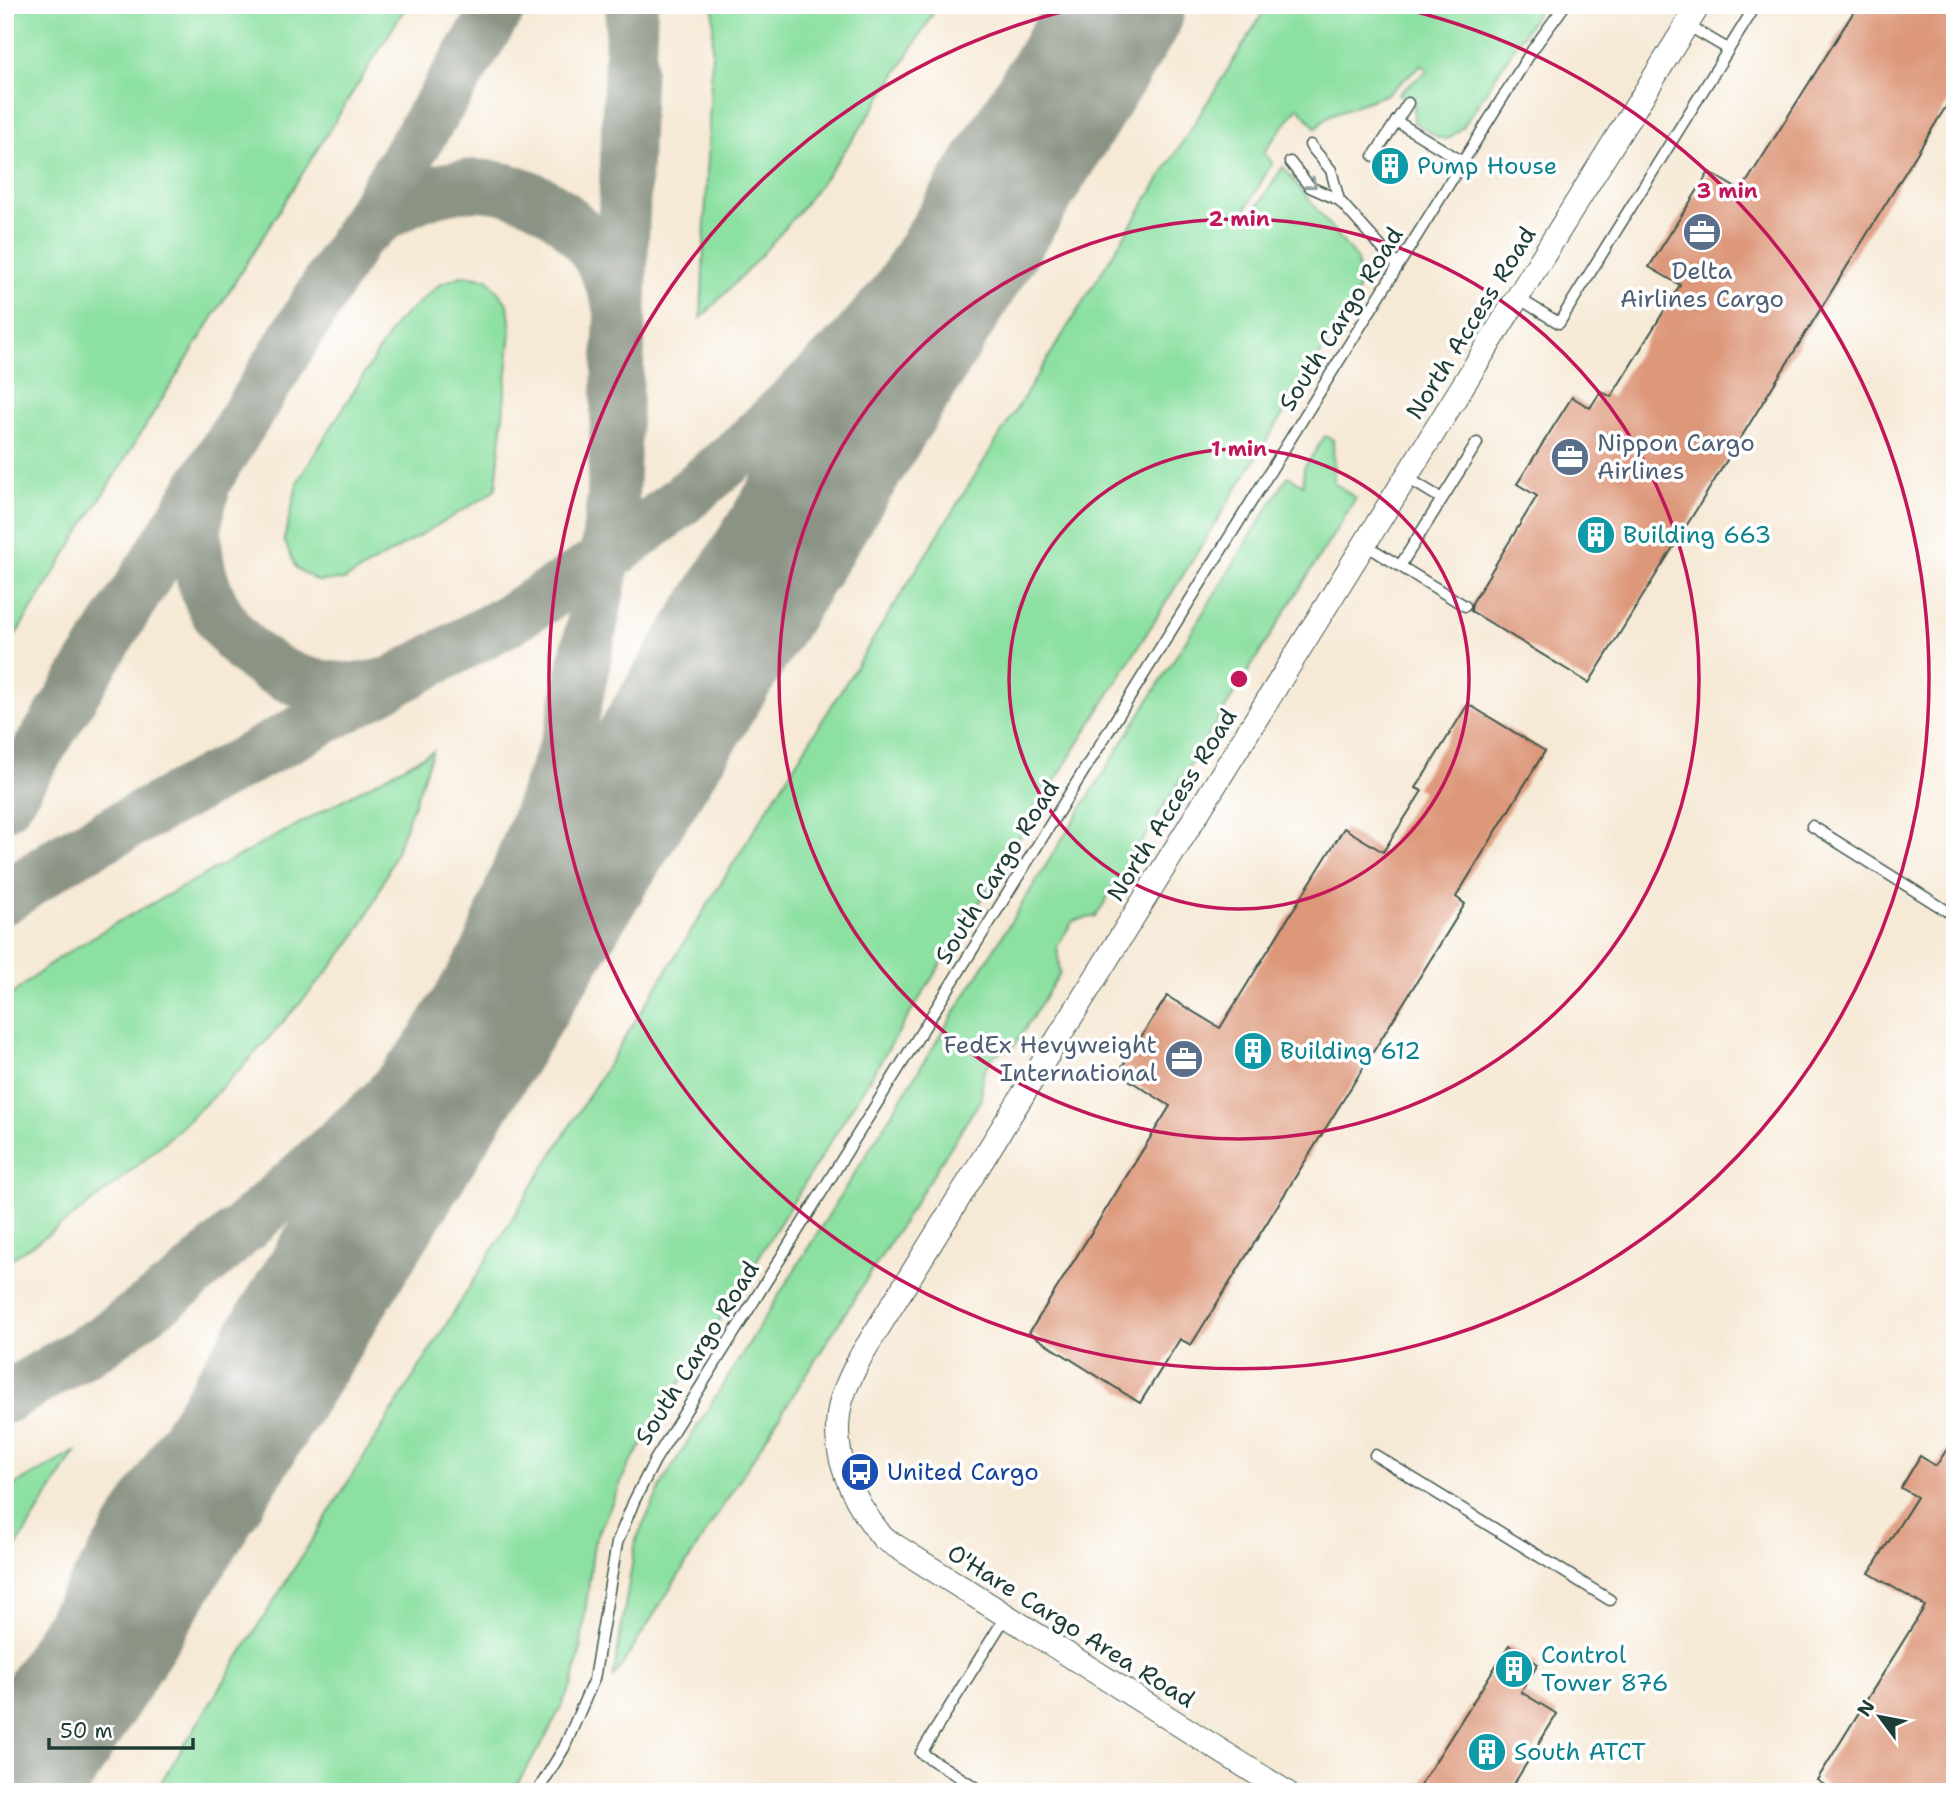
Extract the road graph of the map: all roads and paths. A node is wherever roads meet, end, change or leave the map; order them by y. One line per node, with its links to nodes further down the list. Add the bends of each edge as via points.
1 (1565, 5): 10 (lane, South Cargo Road)
2 (1756, 5): 4 (lane)
3 (1693, 15): 4 (lane); 13 (street, North Access Road)
4 (1728, 49): 13 (lane, via 1559,323)
5 (1408, 103): 6 (lane)
6 (1396, 121): 8 (lane); 10 (lane)
7 (1310, 145): 11 (lane, via 1331,170)
8 (1374, 156)
9 (1290, 162): 11 (lane, one-way to 11, via 1310,187)
10 (1463, 162): 12 (lane, South Cargo Road)
11 (1339, 200): 12 (lane)
12 (1398, 266): 26 (lane, South Cargo Road, via 655,1460 617,1543 594,1678 564,1748)
13 (1518, 298): 15 (street, North Access Road)
14 (1477, 443): 16 (lane)
15 (1406, 477): 16 (lane); 17 (street, North Access Road)
16 (1442, 499): 18 (lane)
17 (1364, 544): 18 (lane); 23 (street, North Access Road, via 862,1354 842,1400 839,1443)
18 (1400, 566): 19 (lane)
19 (1465, 606)
20 (1812, 826): 21 (lane)
21 (1955, 916)
22 (1375, 1455): 24 (lane)
23 (847, 1485): 25 (street, O'Hare Cargo Area Road, via 883,1538)
24 (1610, 1600)
25 (1006, 1616): 27 (lane, via 921,1753); 28 (street, O'Hare Cargo Area Road)
26 (537, 1792)
27 (983, 1792)
28 (1286, 1792)

